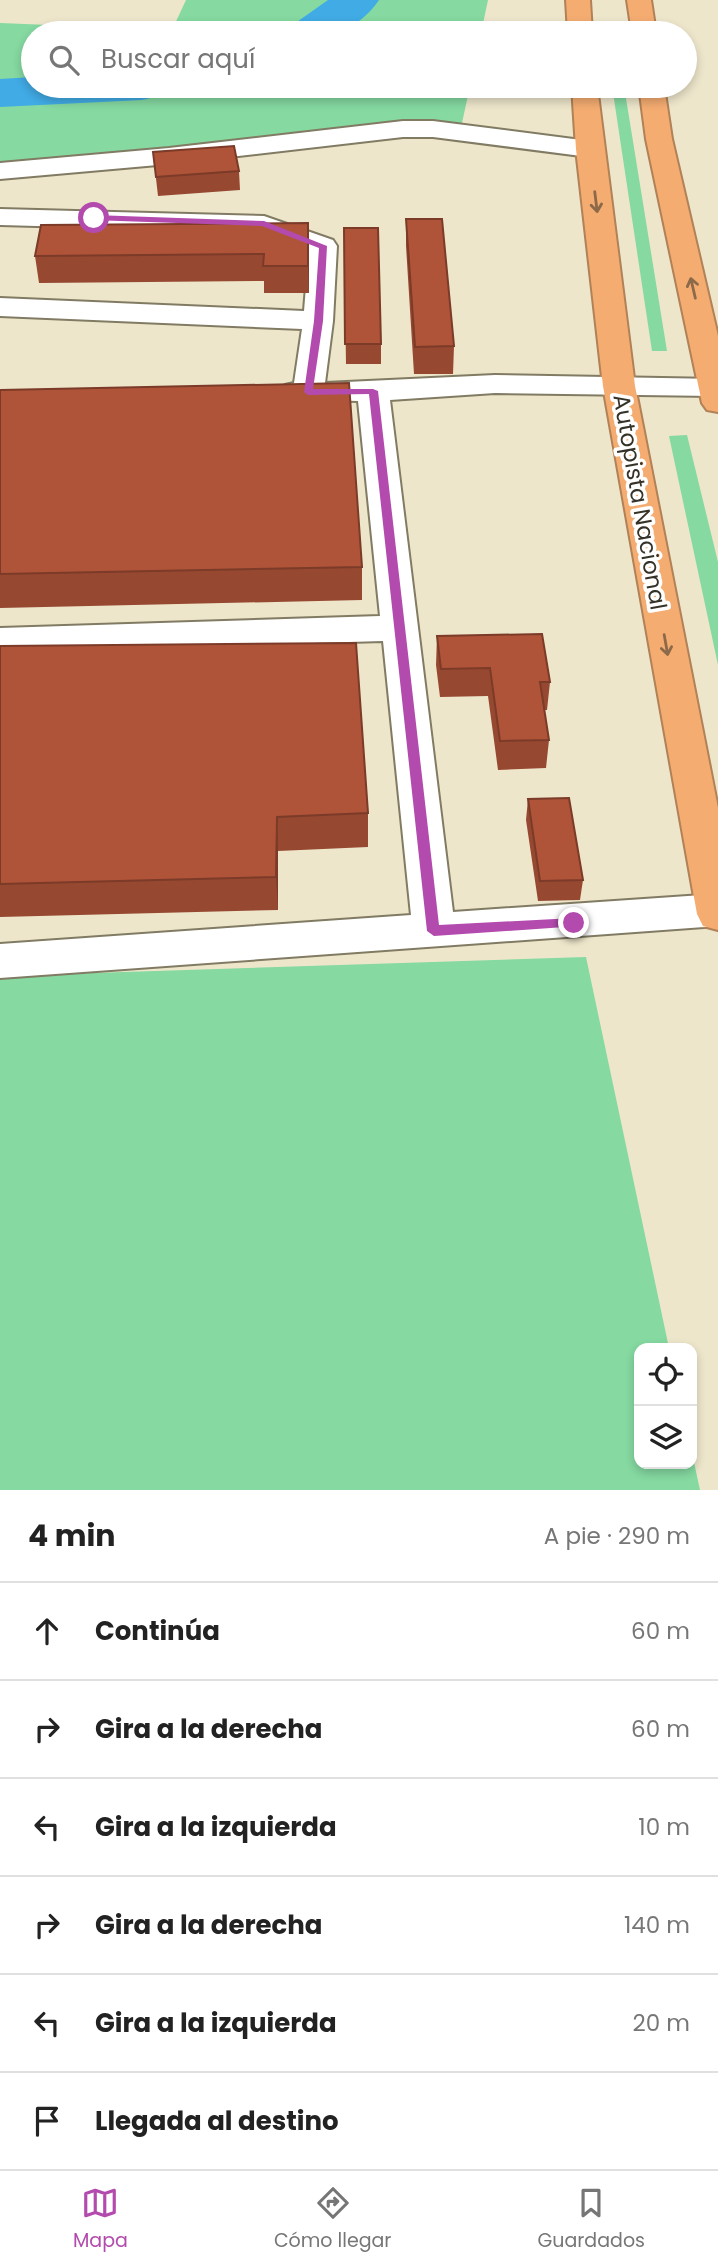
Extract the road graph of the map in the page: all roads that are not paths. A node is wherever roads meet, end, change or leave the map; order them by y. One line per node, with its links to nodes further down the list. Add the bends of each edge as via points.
1 (578, 0): 3 (highway)
2 (639, 0): 4 (highway)
3 (579, 21)
4 (642, 21)
5 (585, 98): 7 (highway, Autopista Nacional)
6 (653, 98): 12 (highway, one-way to 6, via 659,139)
7 (589, 149): 8 (lane, via 403,129); 13 (highway, Autopista Nacional, one-way to 13)
8 (0, 171)
9 (0, 217): 11 (lane, via 264,224 323,246)
10 (0, 307): 11 (lane)
11 (318, 321): 16 (lane)
12 (710, 328): 17 (highway)
13 (619, 386): 14 (lane, via 495,384); 17 (lane); 20 (highway, Autopista Nacional, one-way to 20)
14 (373, 391): 16 (lane); 18 (lane)
15 (268, 392): 16 (lane)
16 (308, 392)
17 (716, 395)
18 (401, 628): 19 (lane); 21 (lane)
19 (0, 640)
20 (718, 912): 21 (lane)
21 (434, 931): 22 (lane)
22 (0, 961)

